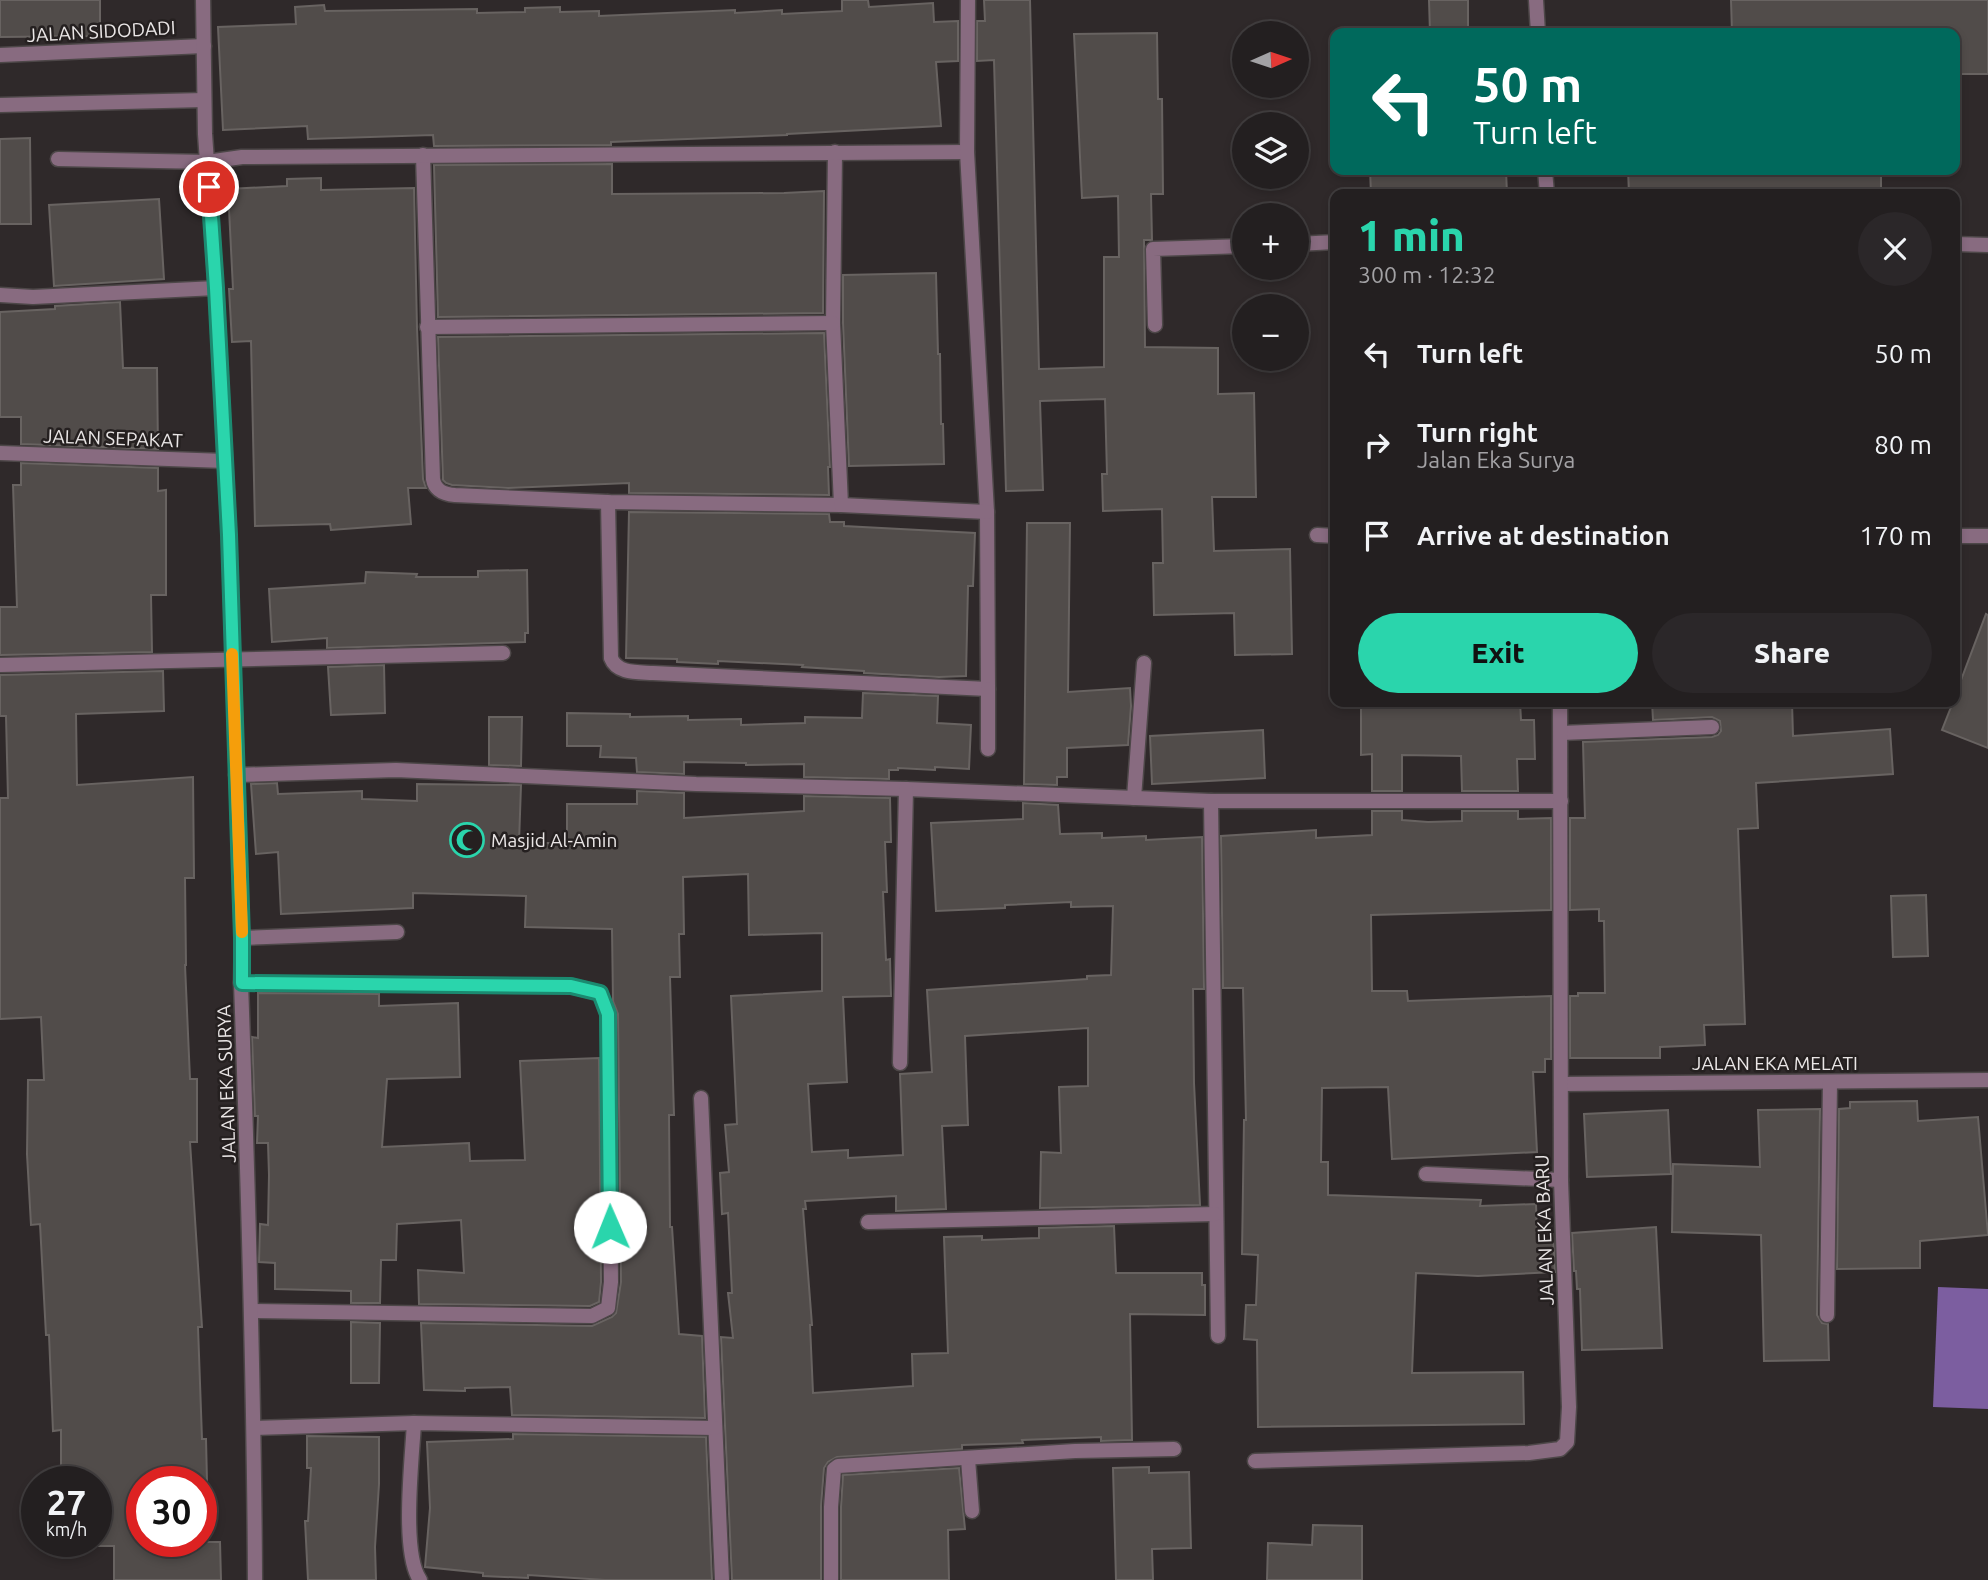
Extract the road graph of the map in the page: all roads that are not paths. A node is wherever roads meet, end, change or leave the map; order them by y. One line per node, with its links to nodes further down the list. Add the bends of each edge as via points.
1 (203, 0): 5 (street, JALAN EKA SURYA)
2 (968, 0): 10 (street)
3 (1536, 0): 4 (street)
4 (1538, 28)
5 (204, 46): 6 (street, JALAN SIDODADI); 7 (street, JALAN EKA SURYA)
6 (0, 55)
7 (204, 100): 8 (street); 13 (street, JALAN EKA SURYA)
8 (0, 105)
9 (835, 152): 10 (street); 11 (street); 21 (street)
10 (967, 152): 28 (street)
11 (423, 155): 13 (street, via 242,157); 23 (street)
12 (58, 159): 13 (street)
13 (207, 162): 19 (street, JALAN EKA SURYA)
14 (1330, 242): 15 (street)
15 (1309, 243)
16 (1960, 244): 17 (street)
17 (1988, 245)
18 (1232, 246): 22 (street, via 1153,249)
19 (216, 288): 20 (street); 25 (street, JALAN EKA SURYA)
20 (0, 295)
21 (833, 323): 23 (street); 27 (street)
22 (1155, 325)
23 (427, 327): 26 (street, via 436,488 455,495)
24 (0, 453): 25 (street, JALAN SEPAKAT)
25 (225, 461): 34 (street, JALAN EKA SURYA)
26 (608, 502): 27 (street); 37 (street, via 611,658 618,668)
27 (841, 505): 28 (street)
28 (987, 512): 37 (street)
29 (1317, 536): 30 (street)
30 (1330, 536)
31 (1960, 536): 32 (street)
32 (1988, 536)
33 (503, 653): 34 (street)
34 (232, 660): 36 (street); 42 (street, JALAN EKA SURYA)
35 (1144, 663): 44 (street)
36 (0, 665)
37 (988, 689): 41 (street)
38 (1560, 707): 40 (street, JALAN EKA BARU)
39 (1712, 727): 40 (street)
40 (1561, 733): 46 (street, JALAN EKA BARU)
41 (988, 749)
42 (236, 775): 43 (street, via 396,770); 48 (street, JALAN EKA SURYA)
43 (906, 789): 44 (street); 50 (street)
44 (1134, 798): 45 (street)
45 (1211, 801): 46 (street); 57 (street)
46 (1561, 801): 53 (street, JALAN EKA BARU)
47 (397, 932): 48 (street)
48 (242, 938): 49 (street, JALAN EKA SURYA)
49 (242, 983): 59 (street, JALAN EKA SURYA); 59 (street, via 571,986 600,993 608,1014 608,1308 592,1316)
50 (900, 1063)
51 (1988, 1080): 52 (street, JALAN EKA MELATI)
52 (1830, 1082): 53 (street, JALAN EKA MELATI); 60 (street)
53 (1562, 1084): 56 (street, JALAN EKA BARU)
54 (701, 1098): 64 (street)
55 (1426, 1174): 56 (street)
56 (1561, 1180): 67 (street, JALAN EKA BARU, via 1569,1407 1569,1436 1564,1446 1529,1453)
57 (1215, 1214): 58 (street); 61 (street)
58 (868, 1222)
59 (252, 1311): 63 (street, JALAN EKA SURYA)
60 (1827, 1315)
61 (1218, 1336)
62 (414, 1423): 63 (street); 64 (street); 70 (street, via 409,1540)
63 (254, 1428): 69 (street, JALAN EKA SURYA)
64 (715, 1428): 71 (street)
65 (1174, 1450): 66 (street)
66 (968, 1459): 68 (street); 72 (street, via 836,1467)
67 (1255, 1461)
68 (972, 1511)
69 (255, 1580)
70 (420, 1580)
71 (722, 1580)
72 (831, 1580)

